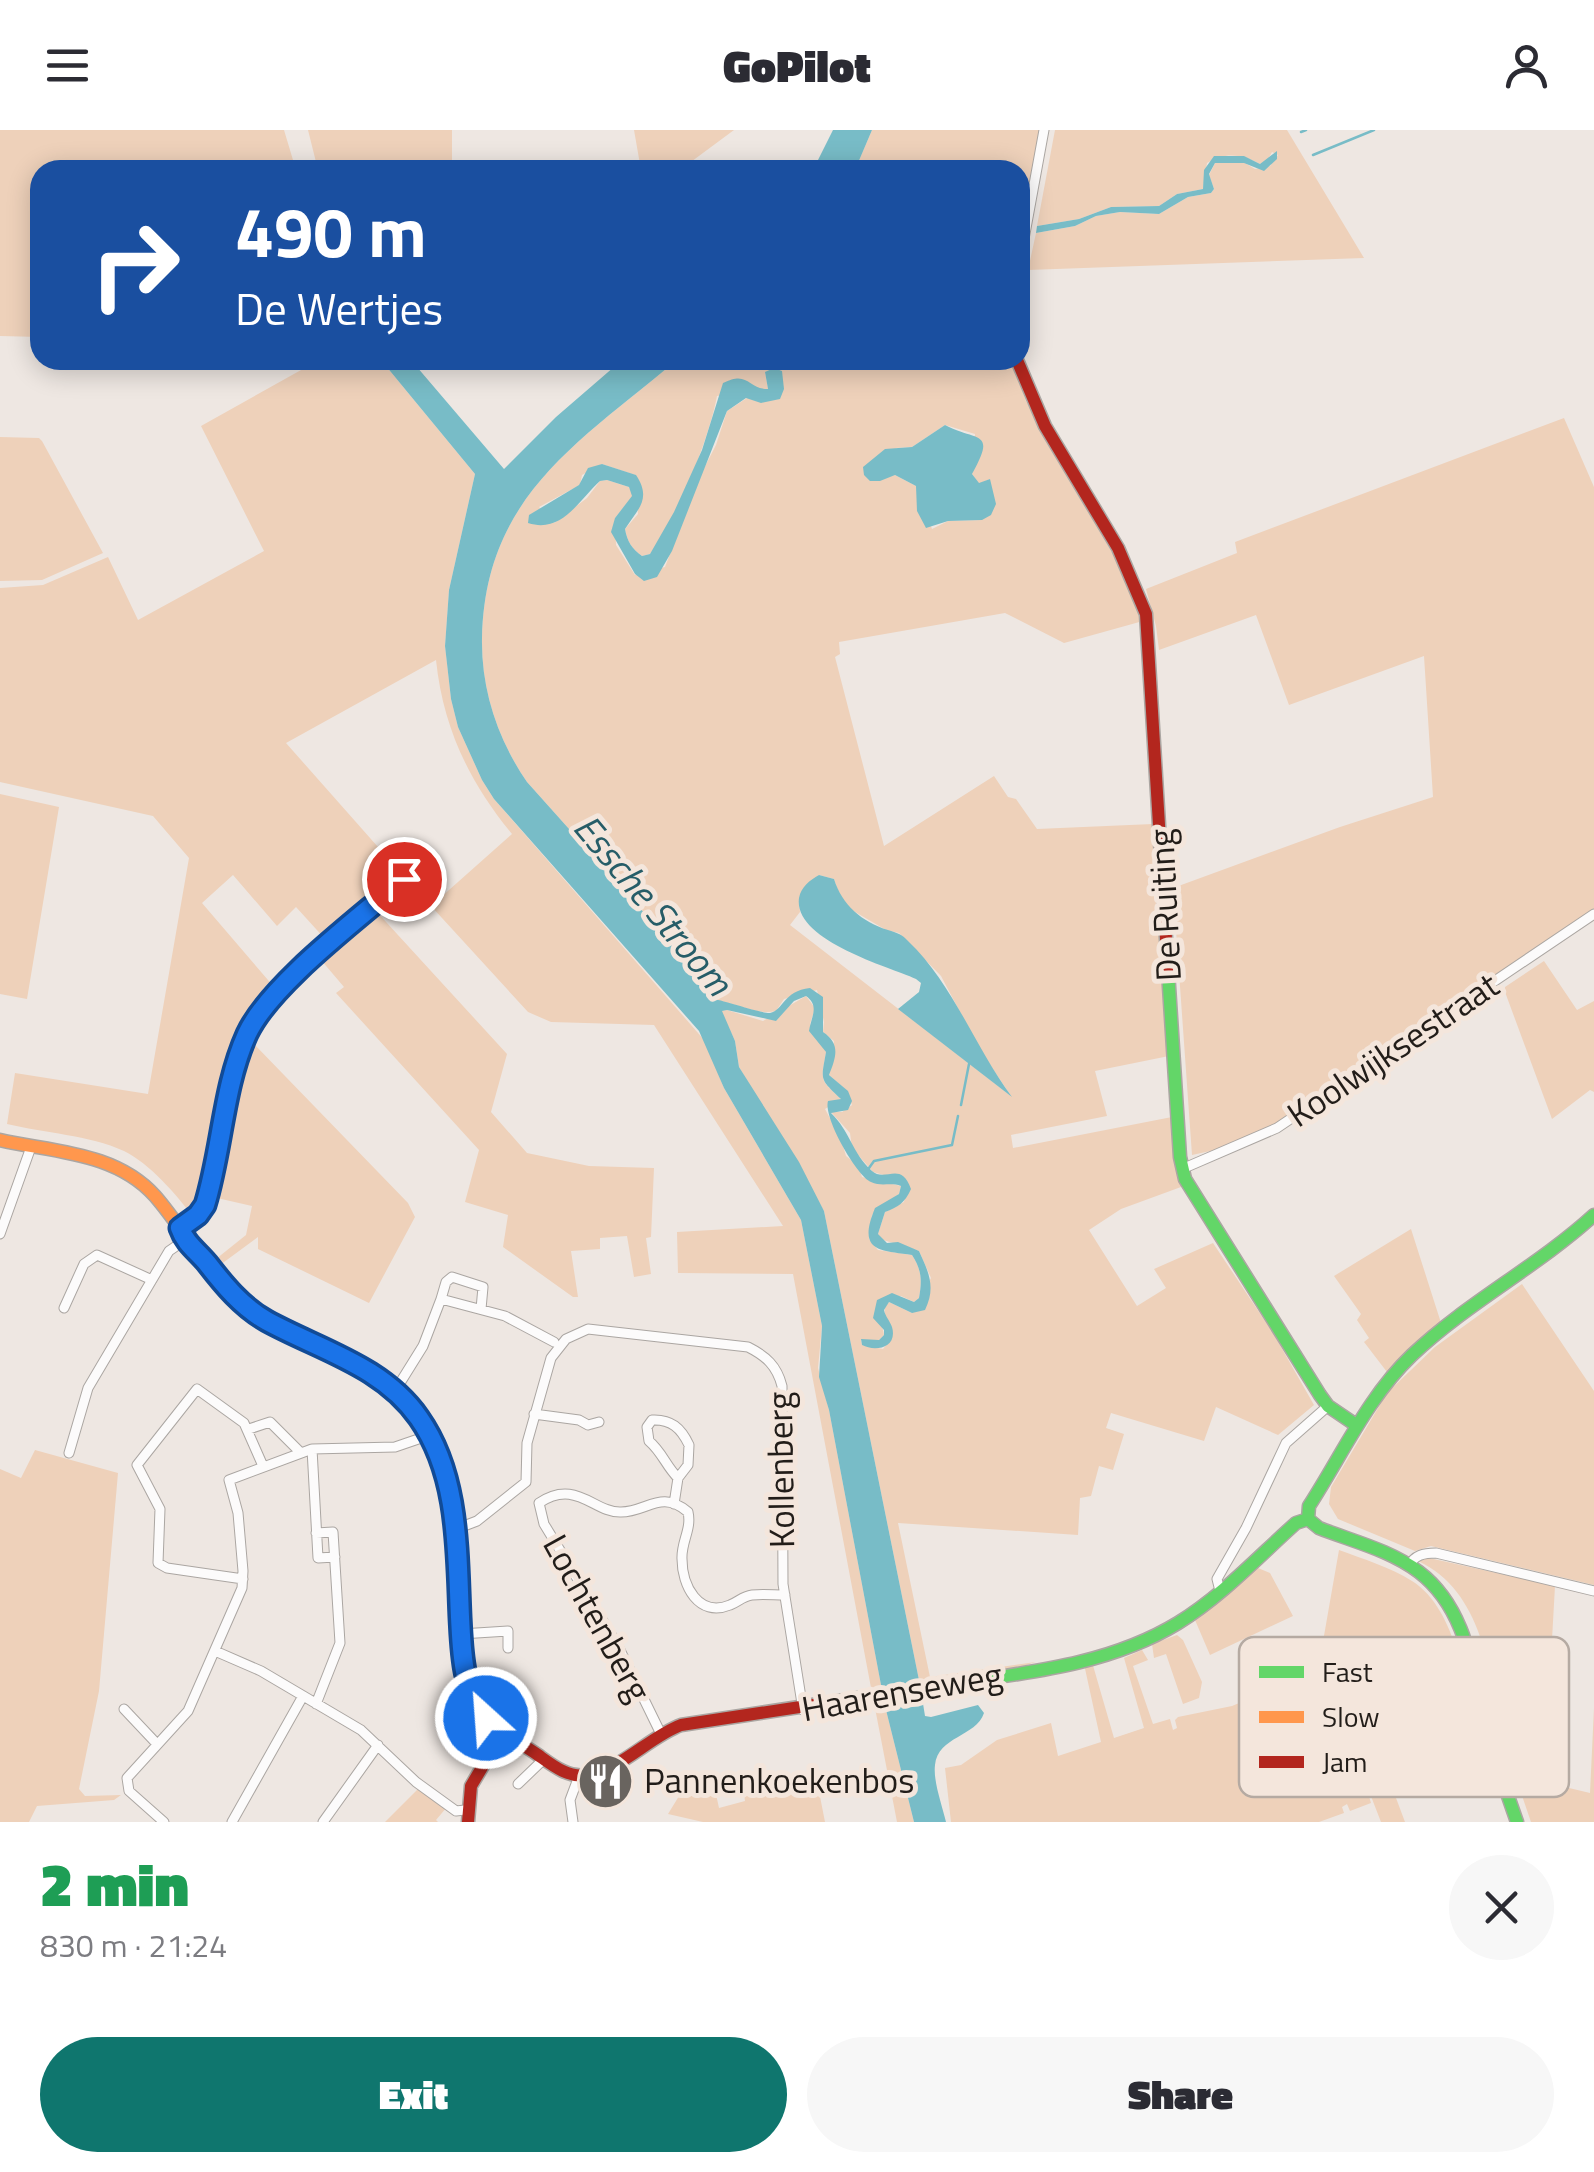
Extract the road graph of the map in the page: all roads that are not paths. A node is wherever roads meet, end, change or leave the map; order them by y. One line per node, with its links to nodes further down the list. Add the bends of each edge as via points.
1 (1044, 130): 2 (street)
2 (1030, 206)
3 (1021, 370): 8 (street, De Ruiting, via 1130,570 1146,614)
4 (404, 879): 11 (street, via 257,1017 240,1053 205,1205)
5 (1594, 914): 8 (street, Koolwijksestraat, via 1276,1128)
6 (0, 1140): 7 (street)
7 (31, 1147): 10 (street); 11 (street, via 119,1168 142,1184)
8 (1182, 1168): 18 (street, De Ruiting, via 1190,1191)
9 (1594, 1215): 21 (street, Haarenseweg, via 1412,1354)
10 (0, 1234)
11 (182, 1234): 12 (street); 17 (street, via 256,1313)
12 (152, 1280): 14 (street, via 97,1255 84,1264); 26 (street, via 88,1388)
13 (440, 1298): 15 (street); 15 (street, via 452,1277 484,1286); 17 (street)
14 (64, 1308)
15 (481, 1309): 16 (street)
16 (554, 1342)
17 (395, 1390): 23 (street)
18 (1328, 1406): 21 (street, De Ruiting); 38 (street, via 1282,1449 1217,1580)
19 (534, 1414): 20 (street); 29 (street, Kollenberg); 40 (street, Kollenberg, via 554,1351 588,1329 761,1353 782,1386)
20 (599, 1422)
21 (1356, 1425): 32 (street, Haarenseweg)
22 (248, 1428): 25 (street, via 270,1422); 27 (street); 37 (street, via 197,1388 137,1465 160,1509 156,1557 167,1568)
23 (430, 1435): 24 (street, via 395,1448); 33 (street)
24 (312, 1449): 25 (street); 34 (street)
25 (300, 1452): 27 (street)
26 (70, 1454)
27 (263, 1466): 37 (street, via 228,1484 238,1513)
28 (678, 1478): 28 (street, via 688,1465 689,1444 672,1424 652,1420 648,1440); 31 (street)
29 (524, 1485): 30 (street); 33 (street)
30 (539, 1503): 31 (street, via 572,1494 621,1512 655,1501); 50 (street, Lochtenberg, via 549,1533 617,1644)
31 (674, 1504): 40 (street, via 690,1519 682,1557 689,1593 722,1607 748,1596)
32 (1308, 1518): 36 (street); 38 (street, Haarenseweg)
33 (456, 1529): 41 (street)
34 (316, 1533): 35 (street, via 333,1532); 35 (street, via 318,1558)
35 (335, 1557): 46 (street, via 340,1644)
36 (1408, 1566): 39 (street, via 1436,1553); 42 (street, via 1434,1585)
37 (243, 1579): 44 (street)
38 (1220, 1592): 48 (street, Haarenseweg, via 1174,1626 1118,1651)
39 (1594, 1592)
40 (784, 1595): 48 (street, Kollenberg)
41 (461, 1634): 43 (street, via 508,1631); 49 (street, via 471,1695)
42 (1462, 1637)
43 (508, 1648)
44 (215, 1651): 45 (street); 51 (street, via 188,1711)
45 (303, 1696): 46 (street); 59 (street)
46 (316, 1704): 52 (street)
47 (124, 1710): 51 (street)
48 (803, 1710): 50 (street, Haarenseweg)
49 (504, 1732): 53 (street); 57 (street, via 474,1779)
50 (660, 1732): 54 (street, Haarenseweg, via 598,1772)
51 (156, 1744): 58 (street, via 127,1778 129,1790)
52 (378, 1745): 57 (street); 60 (street)
53 (544, 1759): 54 (street); 55 (street)
54 (579, 1776): 61 (street, via 570,1800)
55 (518, 1784)
56 (1508, 1797): 62 (street)
57 (466, 1816)
58 (164, 1822)
59 (232, 1822)
60 (324, 1822)
61 (574, 1822)
62 (1517, 1822)

